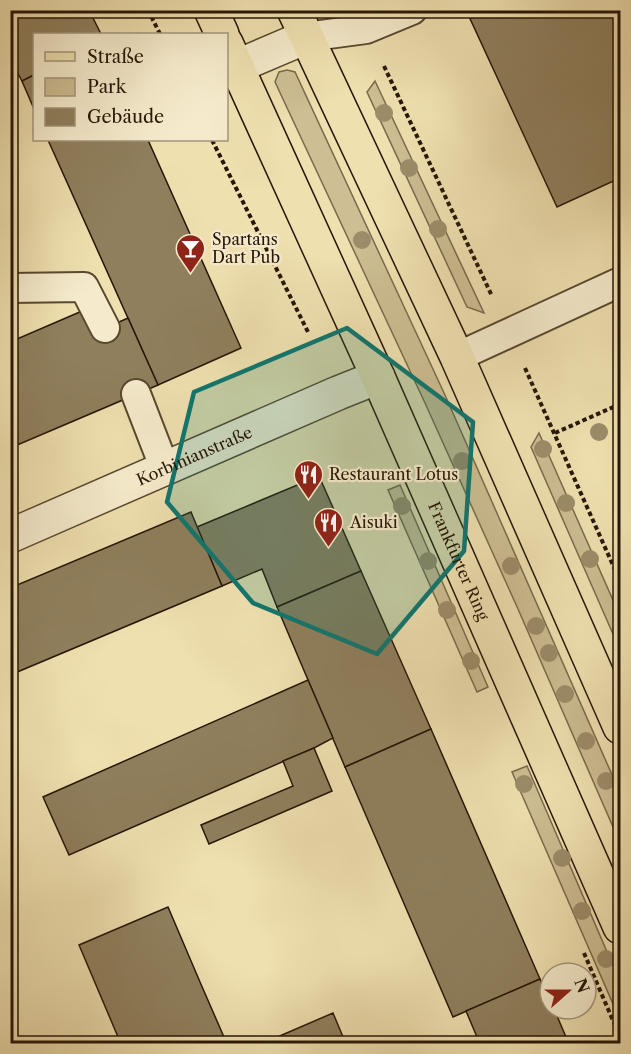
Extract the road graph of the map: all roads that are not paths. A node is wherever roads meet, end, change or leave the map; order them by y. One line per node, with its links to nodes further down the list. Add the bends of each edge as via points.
1 (211, 10): 4 (main road)
2 (412, 10): 3 (lane, via 366,29)
3 (300, 24): 5 (street, Frankfurter Ring); 9 (main road)
4 (222, 33)
5 (232, 55): 10 (main road, Frankfurter Ring)
6 (621, 282): 9 (lane)
7 (10, 288): 8 (lane, via 84,287)
8 (105, 328)
9 (457, 357): 14 (main road)
10 (378, 377): 12 (street, Korbinianstraße); 15 (main road, Frankfurter Ring)
11 (136, 394): 12 (lane)
12 (165, 469): 13 (street, Korbinianstraße)
13 (10, 536)
14 (621, 727)
15 (621, 927)

